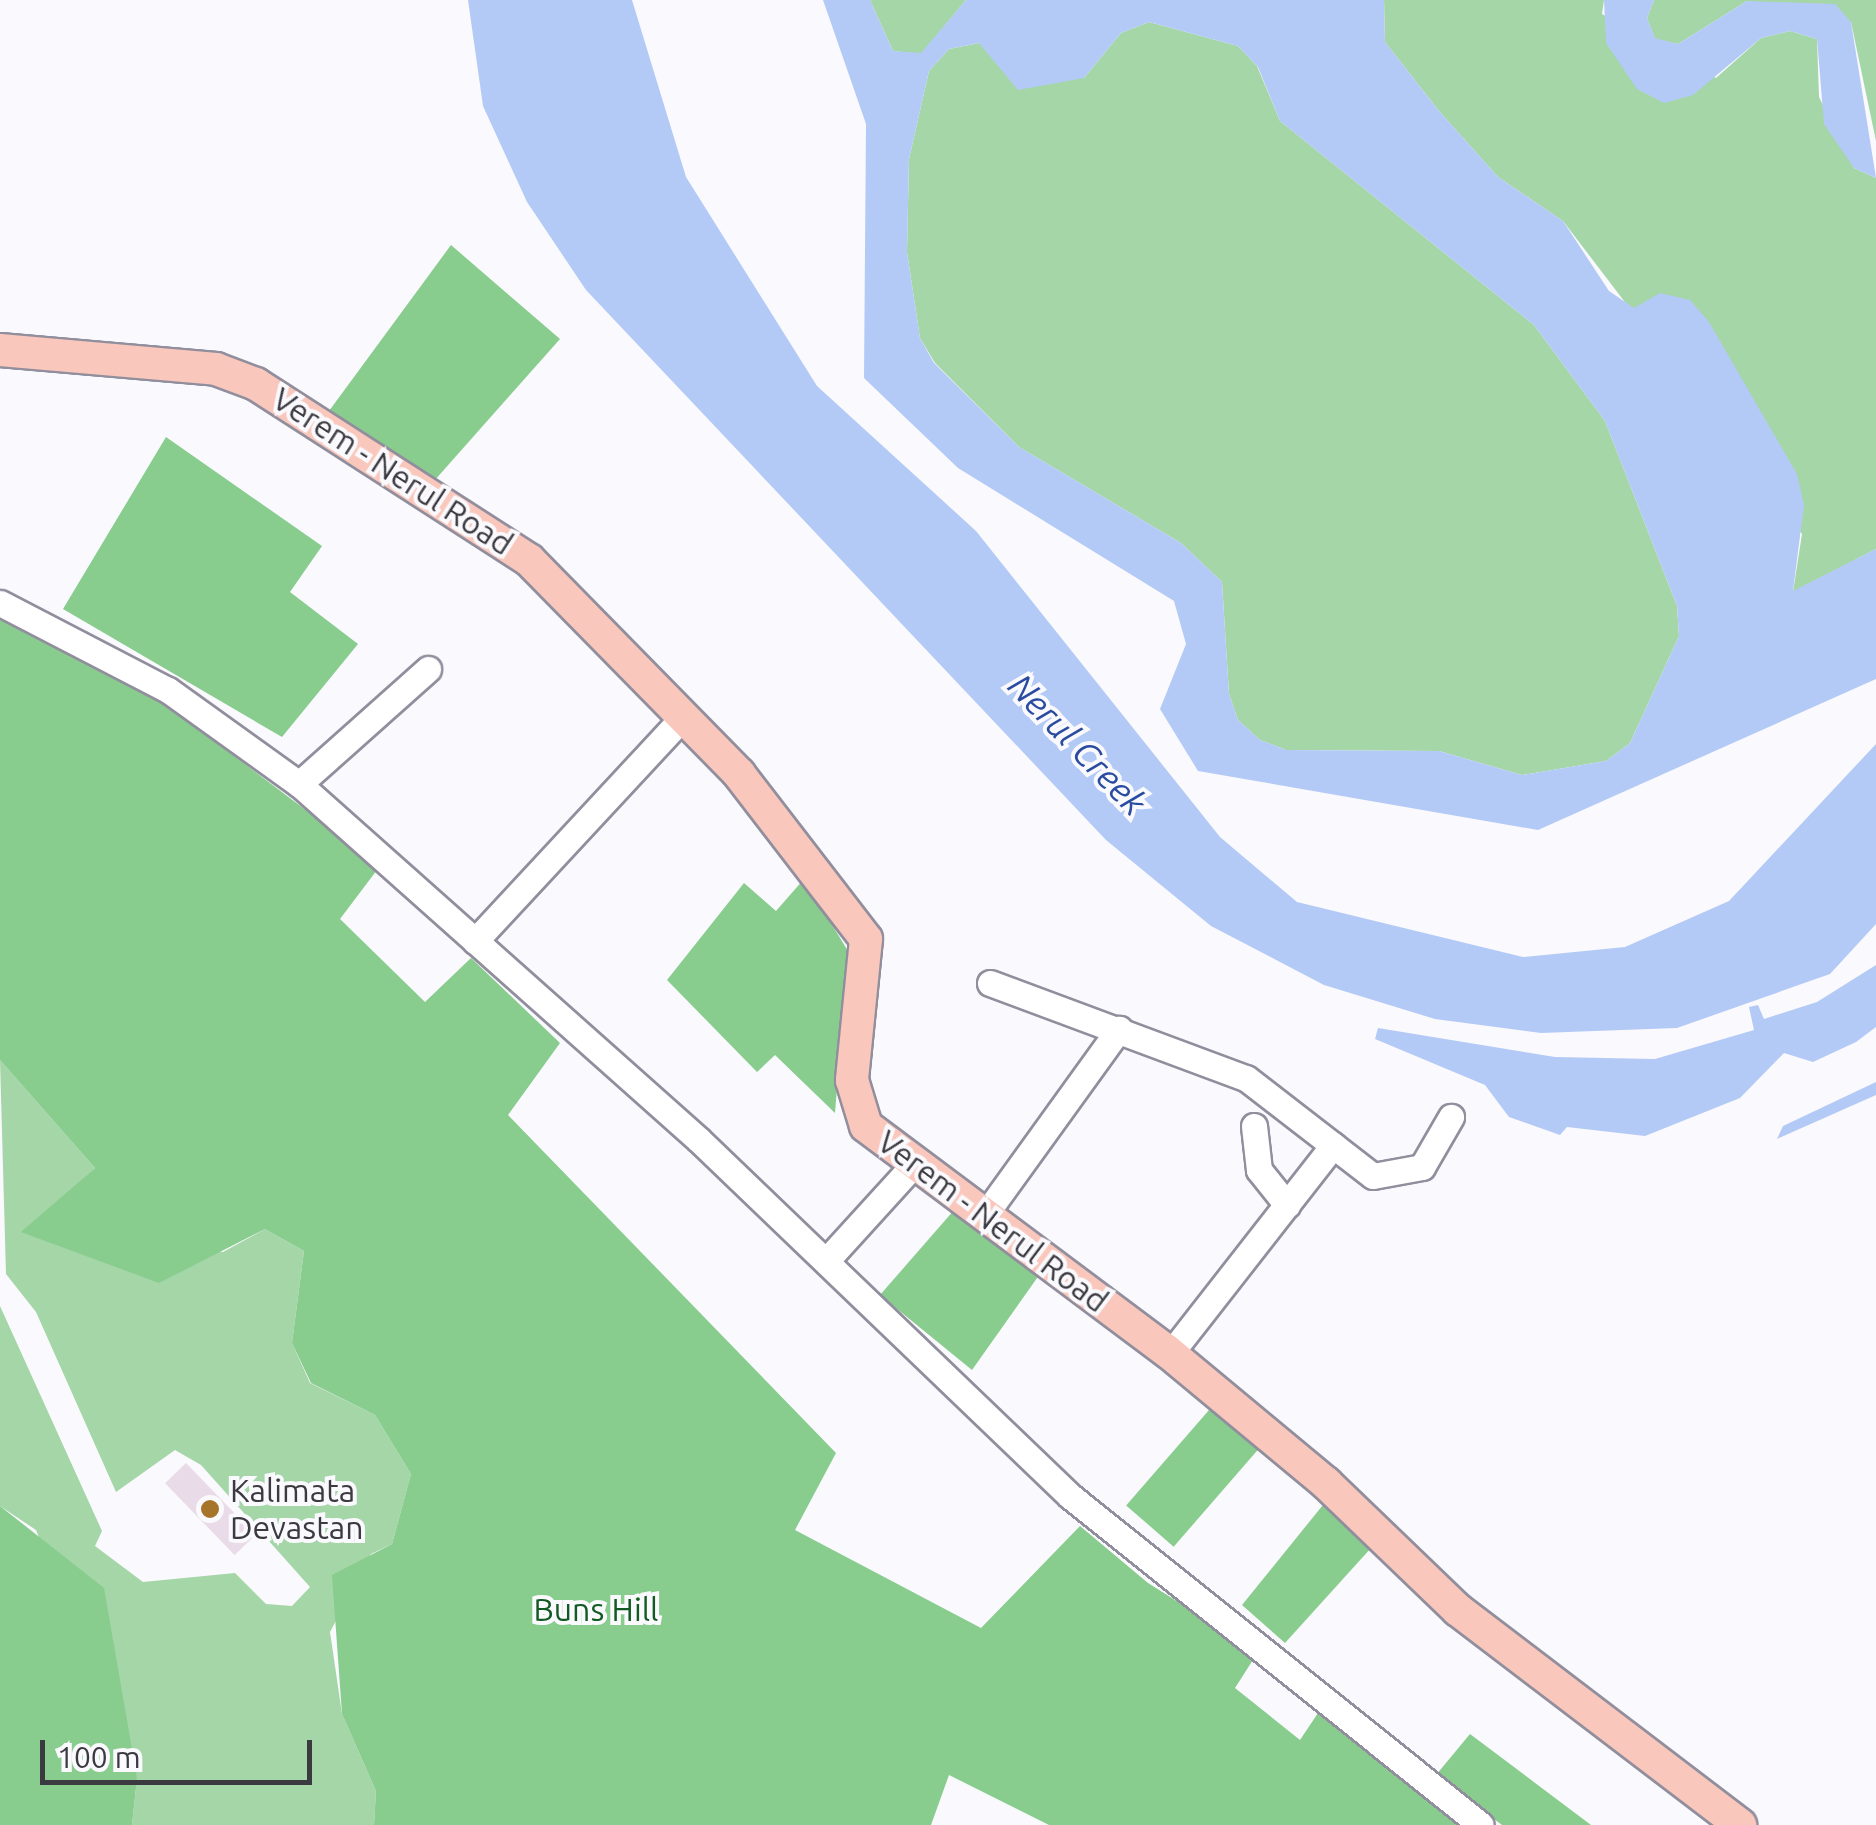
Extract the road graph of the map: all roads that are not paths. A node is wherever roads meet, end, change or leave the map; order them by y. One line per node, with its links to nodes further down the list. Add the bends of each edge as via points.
1 (0, 350): 4 (main road, Verem - Nerul Road, via 216,369 256,384 529,560)
2 (0, 603): 5 (street, via 168,690)
3 (428, 668): 5 (street)
4 (682, 717): 6 (street); 12 (main road, Verem - Nerul Road, via 866,939 854,1103 866,1126)
5 (299, 784): 6 (street)
6 (476, 942): 15 (street)
7 (990, 983): 8 (street)
8 (1119, 1030): 11 (street, via 1246,1078); 14 (street)
9 (1451, 1117): 11 (street, via 1422,1167 1398,1178 1373,1176)
10 (1254, 1126): 13 (street, via 1259,1170)
11 (1334, 1145): 13 (street)
12 (916, 1162): 14 (main road, Verem - Nerul Road); 15 (street)
13 (1287, 1205): 16 (street)
14 (986, 1212): 16 (main road, Verem - Nerul Road)
15 (826, 1261): 17 (street, via 1162,1576 1336,1702)
16 (1170, 1354): 18 (main road, Verem - Nerul Road, via 1326,1483 1458,1610)
17 (1481, 1825)
18 (1740, 1825)

